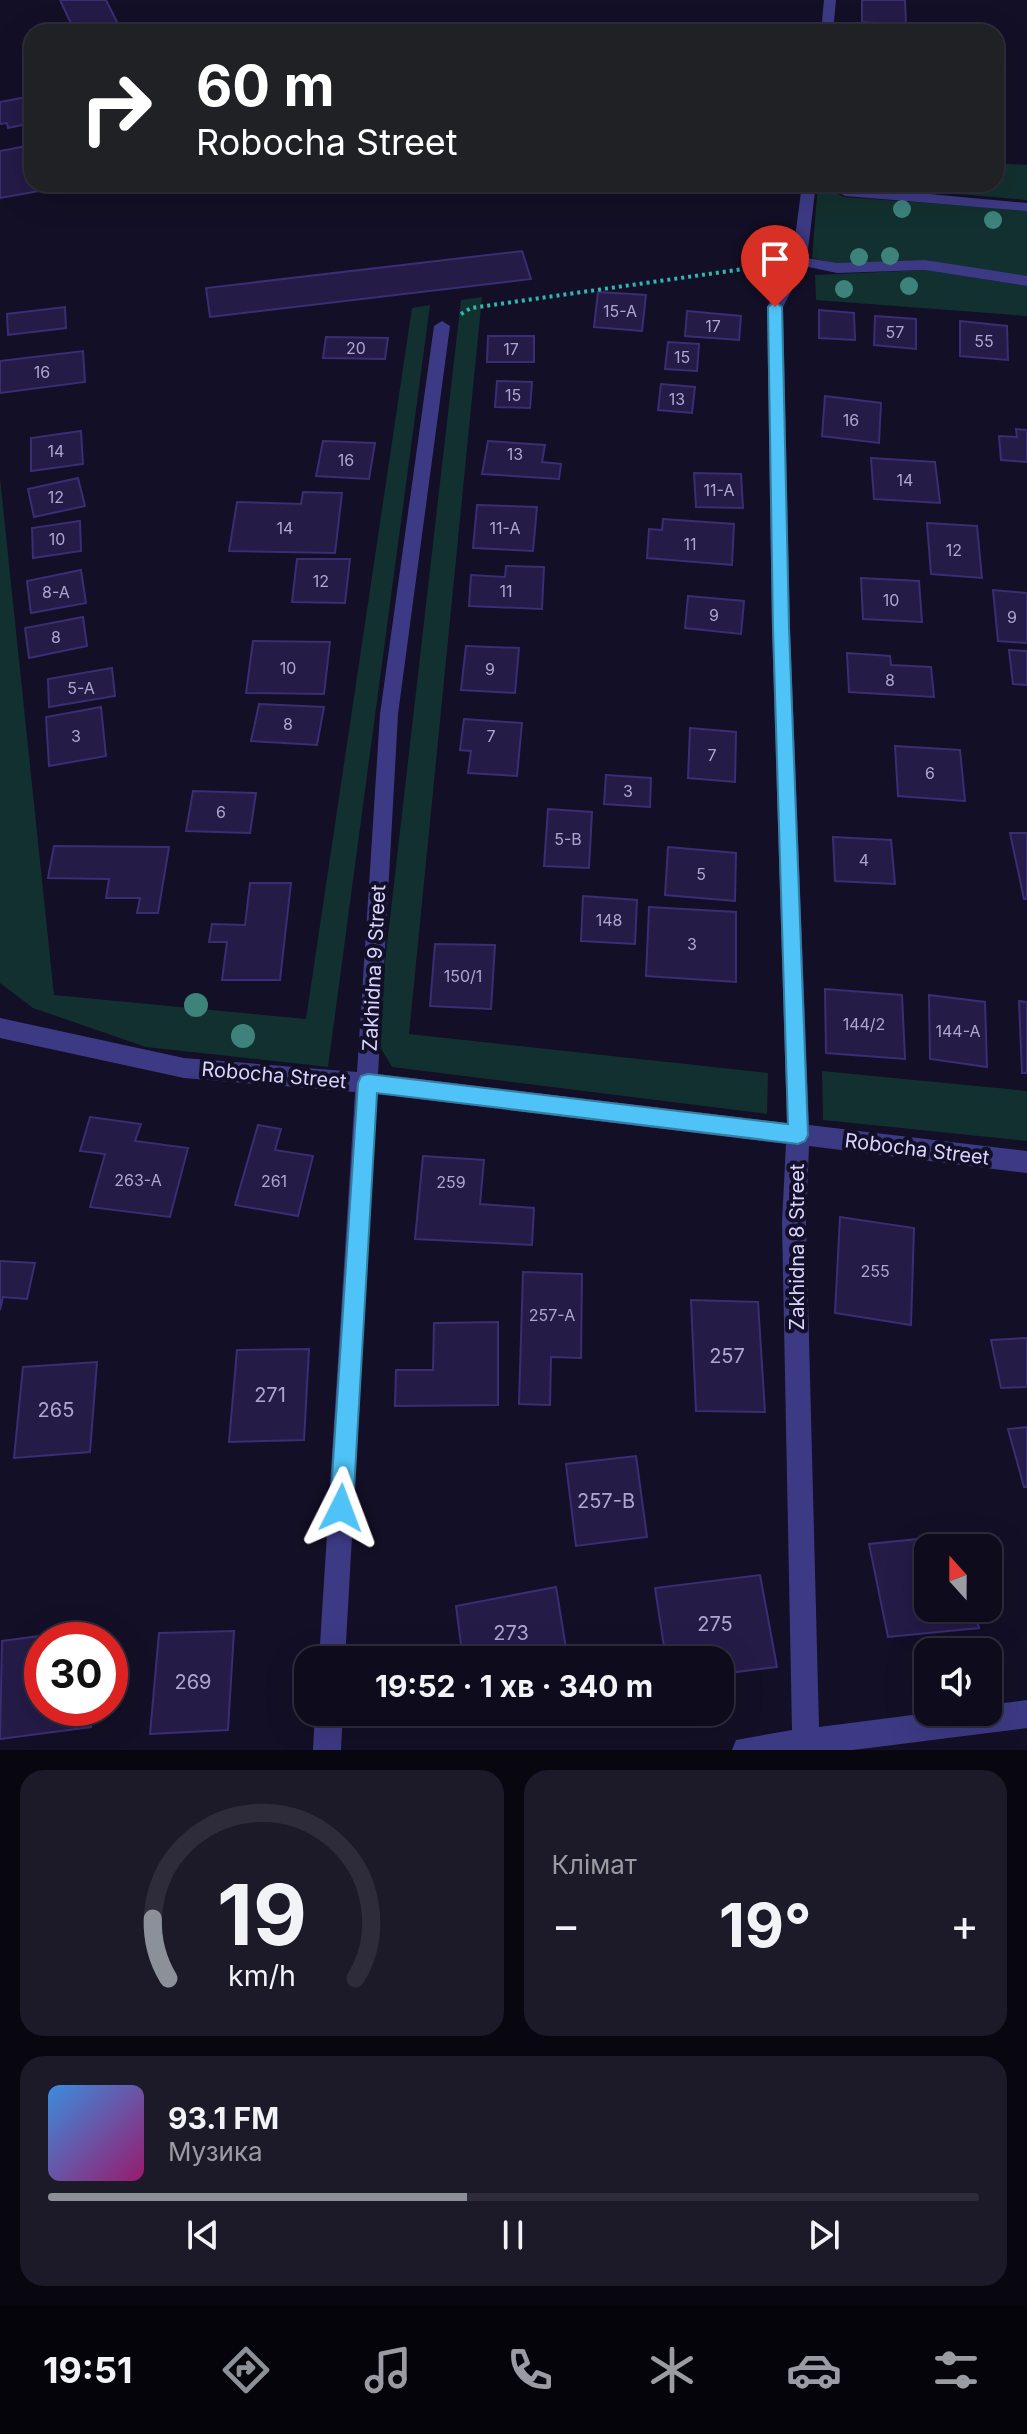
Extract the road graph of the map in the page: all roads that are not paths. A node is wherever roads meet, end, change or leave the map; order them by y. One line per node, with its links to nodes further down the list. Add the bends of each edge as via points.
1 (830, 0): 2 (street)
2 (828, 24)
3 (808, 192): 6 (street, Zakhidna 8 Street)
4 (845, 192): 5 (street)
5 (1027, 207)
6 (799, 261): 7 (street, via 837,268 925,265); 11 (street, Zakhidna 8 Street, via 775,307)
7 (1027, 281)
8 (442, 326): 10 (street, Zakhidna 9 Street, via 389,714)
9 (0, 1028): 10 (street, Robocha Street, via 184,1068)
10 (368, 1083): 11 (street, Robocha Street); 13 (street, Zakhidna 9 Street)
11 (798, 1135): 12 (street, Robocha Street); 16 (street, Zakhidna 8 Street, via 794,1222)
12 (1027, 1162)
13 (333, 1646)
14 (1027, 1714): 16 (street)
15 (328, 1726): 17 (street)
16 (806, 1741): 18 (street)
17 (327, 1750)
18 (746, 1750)

